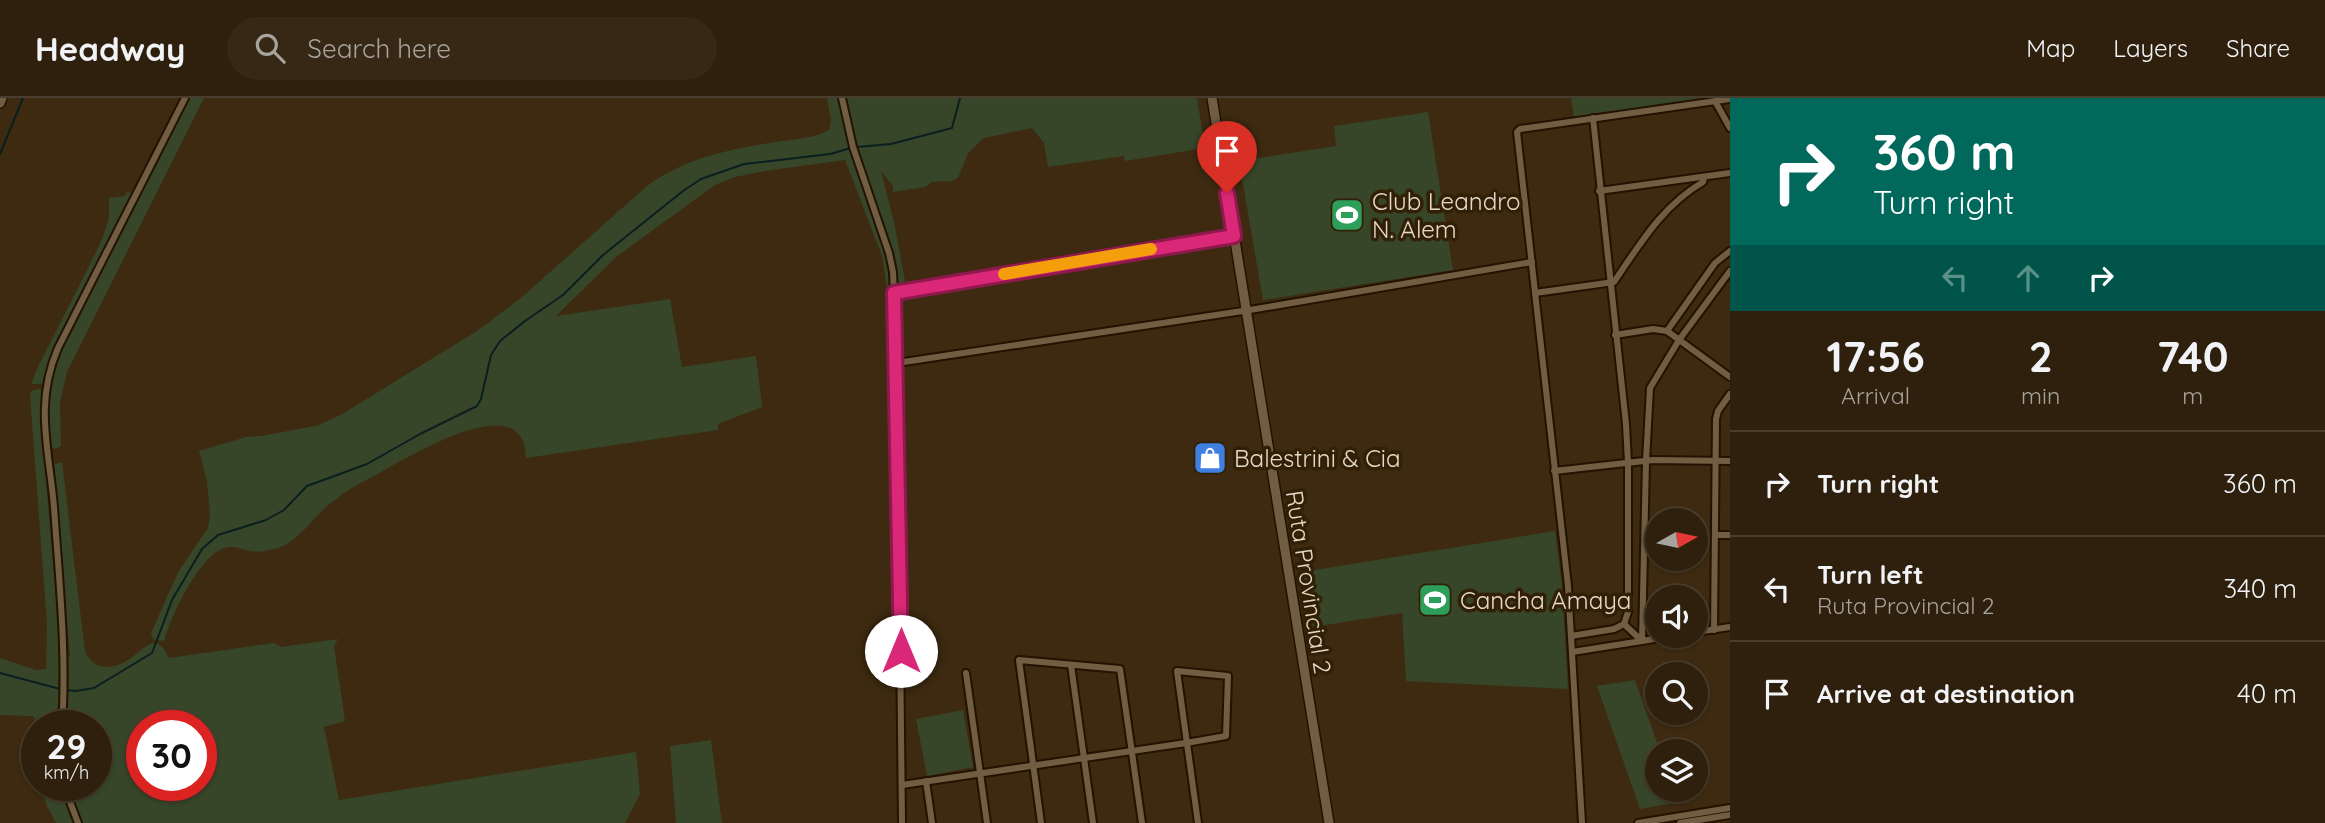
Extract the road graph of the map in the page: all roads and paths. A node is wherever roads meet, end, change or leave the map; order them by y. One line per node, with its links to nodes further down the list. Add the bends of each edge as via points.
1 (2, 98): 7 (main road)
2 (184, 98): 44 (street, via 58,348 47,379 44,417 62,607)
3 (842, 98): 18 (street, via 853,147 889,253)
4 (1212, 98): 13 (main road, Ruta Provincial 2)
5 (1730, 99): 6 (street)
6 (1715, 101): 8 (street); 9 (street)
7 (0, 103)
8 (1592, 118): 12 (street); 15 (street, via 1518,130)
9 (1730, 128)
10 (1730, 173): 11 (street)
11 (1704, 177): 12 (street); 17 (street, via 1657,219)
12 (1599, 191): 17 (street)
13 (1234, 236): 18 (street); 20 (main road, Ruta Provincial 2)
14 (1730, 251): 21 (street, via 1710,270)
15 (1532, 262): 19 (street); 20 (street)
16 (1730, 271): 23 (street)
17 (1609, 284): 19 (street); 22 (street)
18 (894, 293): 24 (street)
19 (1535, 293): 31 (street)
20 (1246, 311): 24 (street); 64 (main road, Ruta Provincial 2)
21 (1667, 331): 22 (street); 23 (street)
22 (1615, 335): 30 (street)
23 (1679, 340): 25 (street); 27 (street, via 1650,388)
24 (897, 363): 51 (street)
25 (1730, 377)
26 (1730, 394): 28 (street, via 1717,414)
27 (1646, 461): 28 (street); 30 (street); 40 (street)
28 (1715, 461): 29 (street); 32 (street)
29 (1730, 461)
30 (1628, 463): 31 (street); 34 (street, via 1628,612)
31 (1554, 471): 38 (street)
32 (1715, 534): 33 (street); 36 (street)
33 (1730, 535)
34 (1624, 624): 38 (street); 40 (street)
35 (1730, 627): 36 (street)
36 (1714, 630): 37 (street)
37 (1708, 631)
38 (1571, 636): 41 (street)
39 (1645, 640): 40 (street)
40 (1642, 641): 41 (street)
41 (1572, 652): 65 (street)
42 (1071, 665): 46 (street, via 1120,669); 47 (street); 48 (street, via 1018,660)
43 (965, 673): 49 (street)
44 (63, 710)
45 (1186, 743): 45 (street, via 1177,671 1228,676 1226,736); 46 (street); 63 (street)
46 (1131, 751): 47 (street); 62 (street)
47 (1084, 757): 48 (street); 61 (street)
48 (1034, 765): 49 (street); 60 (street)
49 (980, 773): 50 (street); 59 (street)
50 (926, 782): 51 (street); 58 (street)
51 (902, 785): 57 (street)
52 (70, 801): 56 (street)
53 (1730, 808): 55 (street)
54 (1730, 815): 55 (street)
55 (1722, 816): 66 (street); 67 (street)
56 (78, 823)
57 (902, 823)
58 (932, 823)
59 (987, 823)
60 (1041, 823)
61 (1093, 823)
62 (1142, 823)
63 (1198, 823)
64 (1329, 823)
65 (1582, 823)
66 (1638, 823)
67 (1680, 823)

